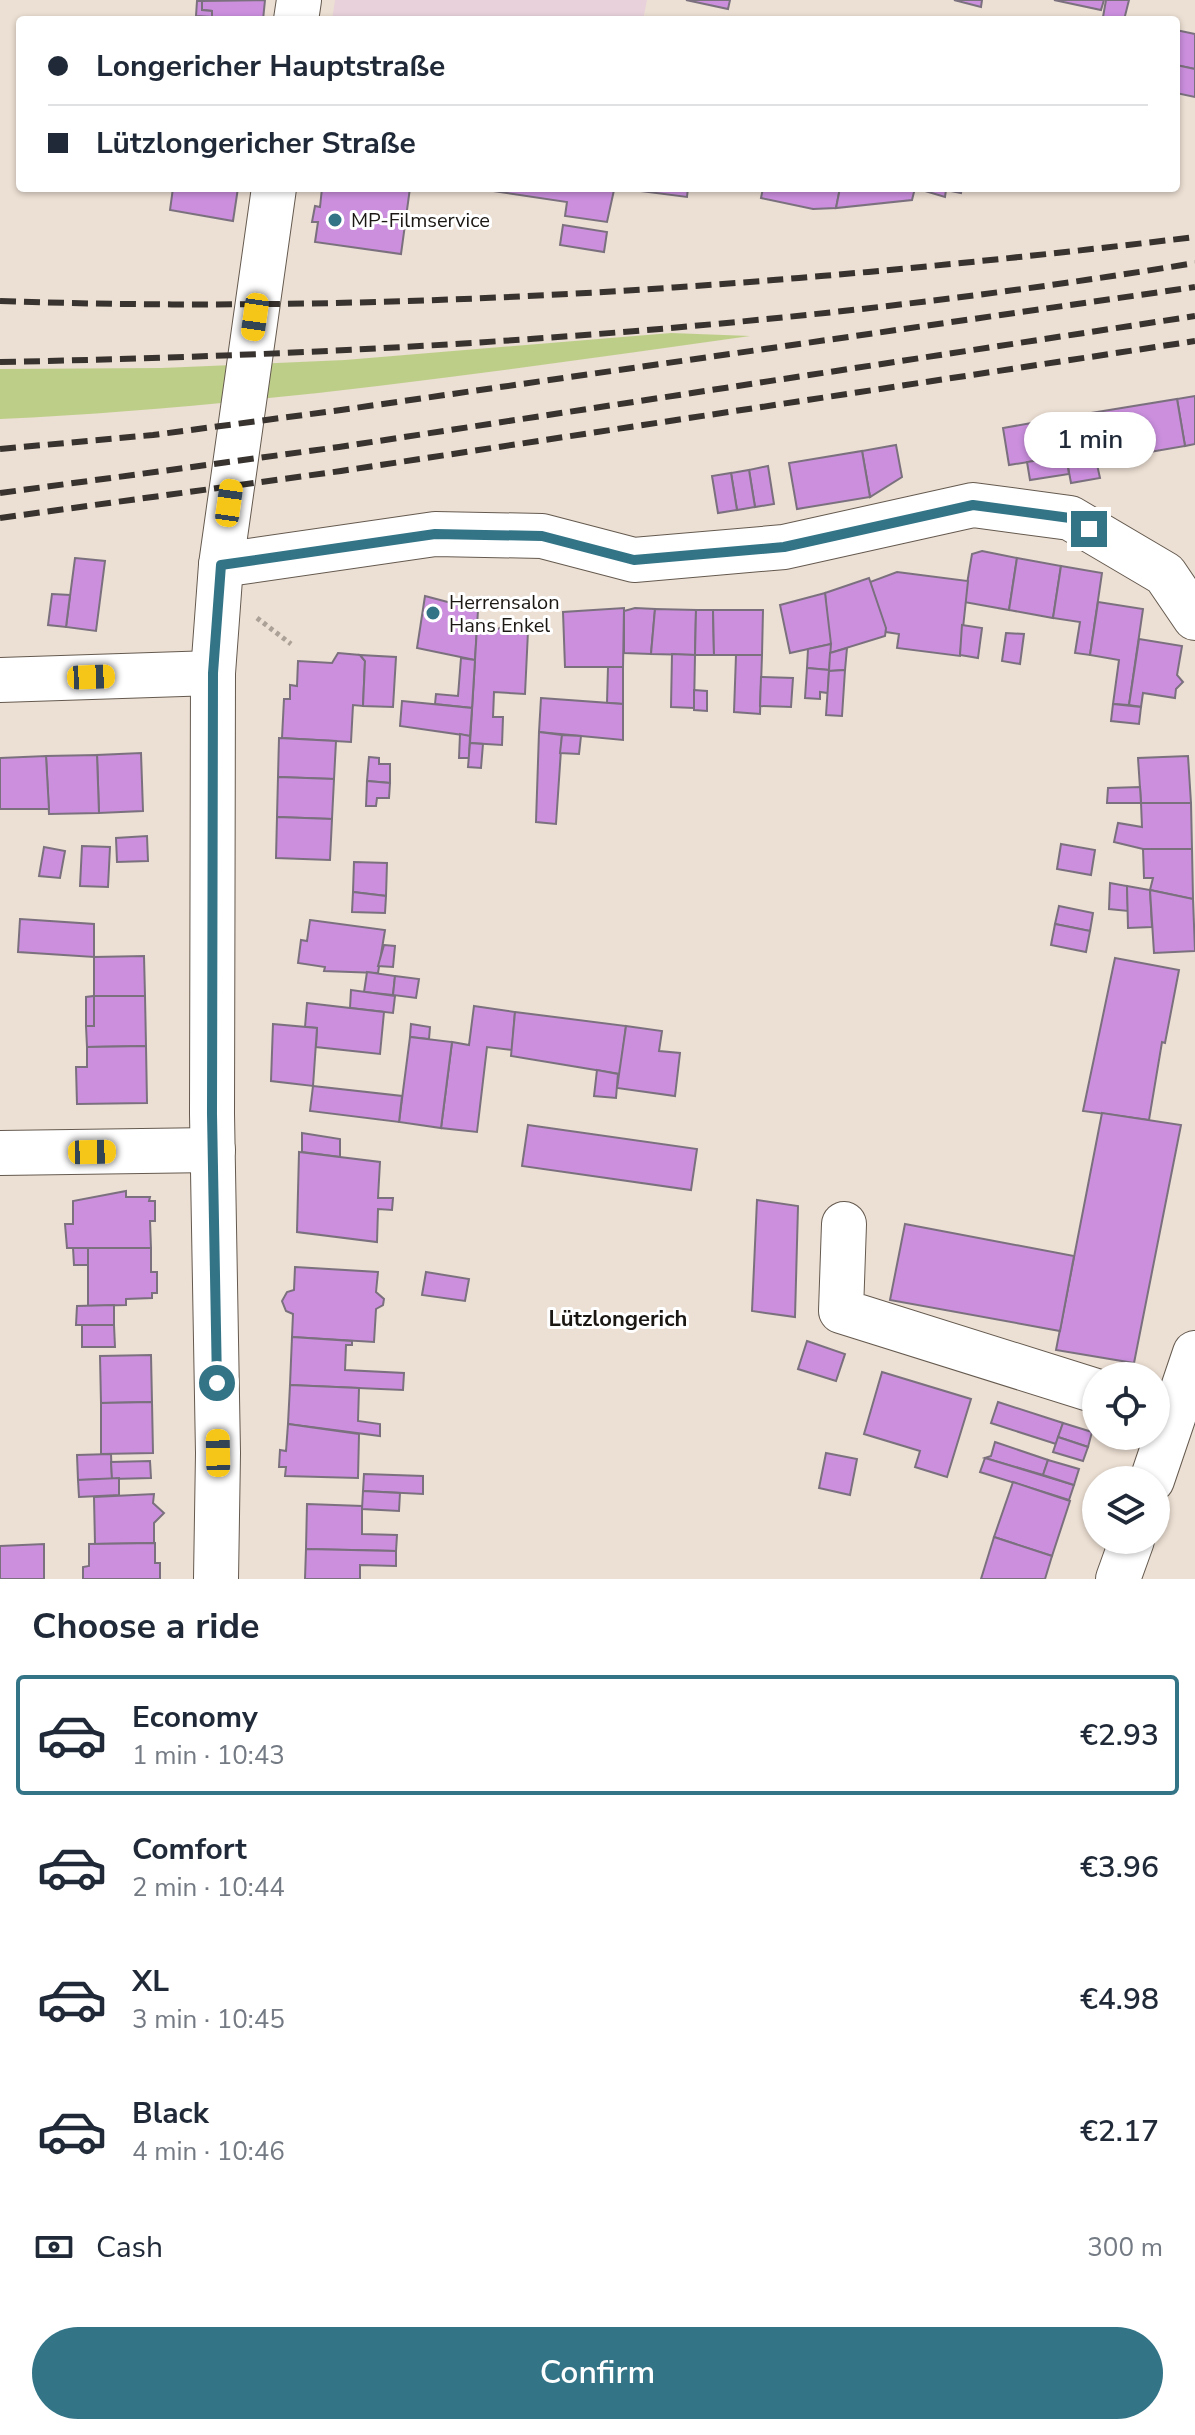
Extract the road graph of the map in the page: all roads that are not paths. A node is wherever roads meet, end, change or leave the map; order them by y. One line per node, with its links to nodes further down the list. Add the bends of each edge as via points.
1 (273, 192): 2 (street)
2 (221, 565): 3 (street, via 435,534 542,536 634,560 649,559 784,547 973,505 1070,518 1165,574); 4 (street)
3 (1195, 618)
4 (213, 673): 5 (street); 6 (street)
5 (0, 680)
6 (213, 1150): 7 (street); 13 (street)
7 (0, 1153)
8 (844, 1224): 10 (street, via 841,1311)
9 (1195, 1353): 11 (street)
10 (1082, 1387)
11 (1170, 1437)
12 (1127, 1554): 14 (street)
13 (216, 1579)
14 (1118, 1579)

